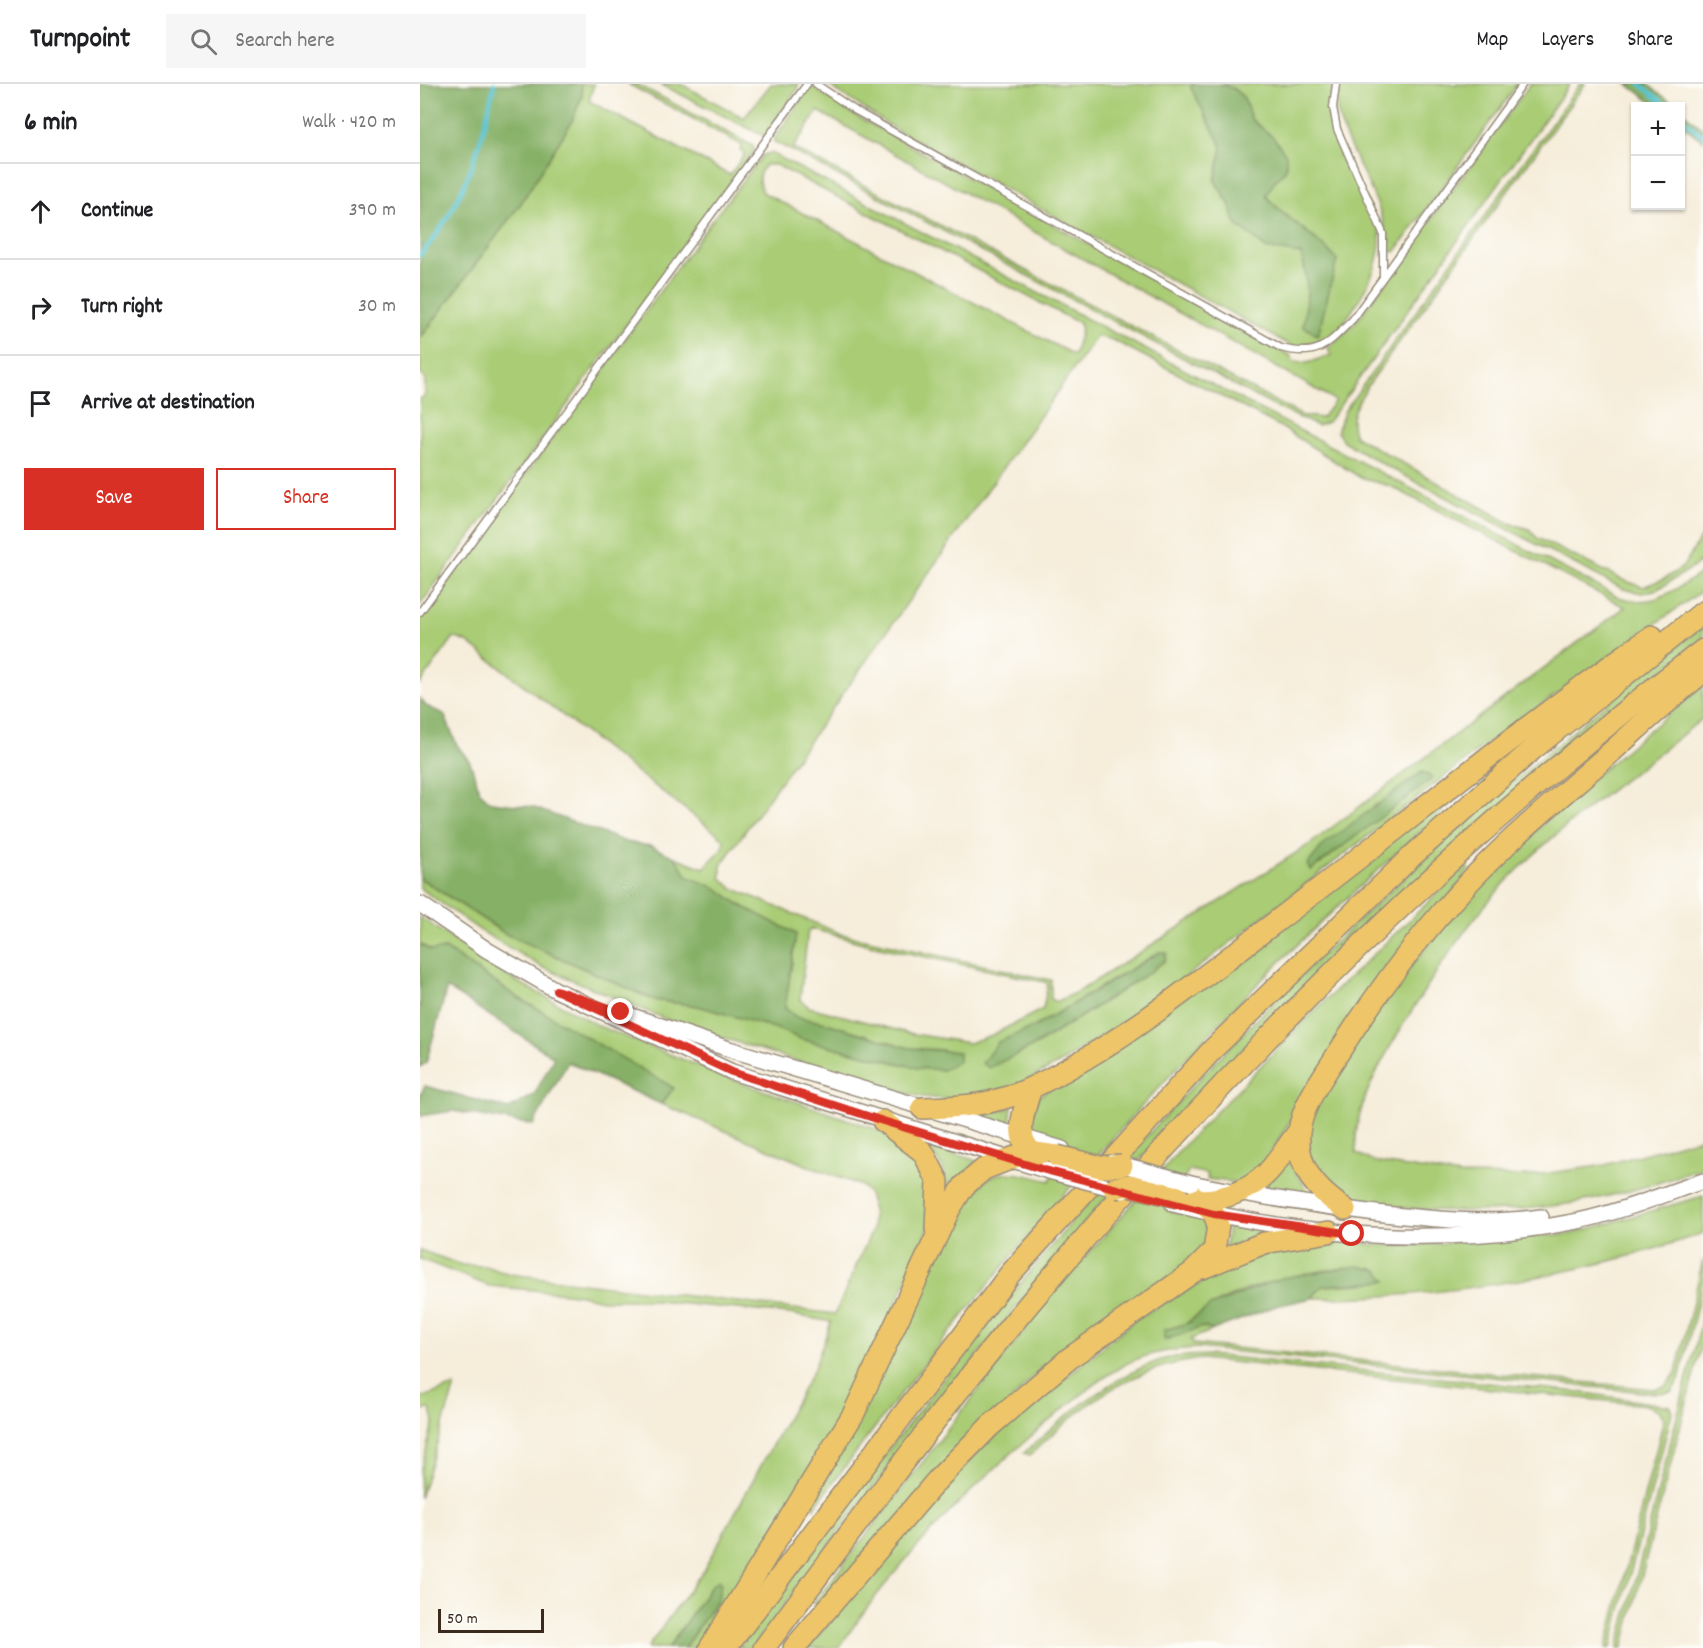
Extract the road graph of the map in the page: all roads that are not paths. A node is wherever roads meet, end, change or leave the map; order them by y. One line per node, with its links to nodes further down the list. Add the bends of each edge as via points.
1 (807, 84): 7 (lane)
2 (816, 84): 5 (lane, via 856,111 1281,348 1310,352 1324,348 1353,319)
3 (1336, 84): 5 (lane, via 1333,107 1337,129 1383,233)
4 (1523, 84): 5 (lane)
5 (1383, 276)
6 (1703, 610): 12 (highway, via 1653,636 1584,684 1183,992 1086,1057); 28 (highway, via 1533,749 1419,850 1213,1049 1010,1274)
7 (420, 612)
8 (1703, 650): 29 (highway, via 1555,770 1421,889 1234,1073 1033,1298)
9 (1703, 672): 15 (highway, via 1508,843 1466,886 1383,987 1343,1044 1308,1103)
10 (420, 904): 11 (street, via 487,950)
11 (556, 990): 13 (street, via 729,1049); 14 (street, via 732,1072)
12 (1031, 1088): 13 (highway, via 979,1106); 16 (highway, via 1020,1119)
13 (922, 1108): 16 (street)
14 (883, 1121): 17 (street); 25 (highway, via 923,1152 938,1181)
15 (1299, 1131): 20 (highway, via 1267,1173); 23 (highway, via 1300,1158 1309,1177 1323,1195)
16 (1025, 1145): 17 (highway); 18 (highway)
17 (1006, 1159): 18 (street); 25 (highway, via 984,1169 964,1186)
18 (1053, 1159): 21 (highway, bridge, via 1101,1178 1111,1187 1129,1185); 21 (highway, bridge, via 1101,1167 1127,1166 1145,1179)
19 (1703, 1181): 22 (street)
20 (1236, 1193): 21 (highway); 23 (street)
21 (1190, 1198): 24 (street); 26 (highway, via 1218,1225 1214,1251)
22 (1639, 1203): 23 (street, via 1523,1220 1431,1218); 24 (street, via 1580,1220 1519,1231 1416,1236)
23 (1345, 1209)
24 (1329, 1232): 26 (highway, via 1264,1243)
25 (936, 1238): 27 (highway, via 854,1413)
26 (1193, 1272): 30 (highway, via 1071,1357 990,1426 938,1479)
27 (710, 1648)
28 (726, 1648)
29 (764, 1648)
30 (794, 1648)

